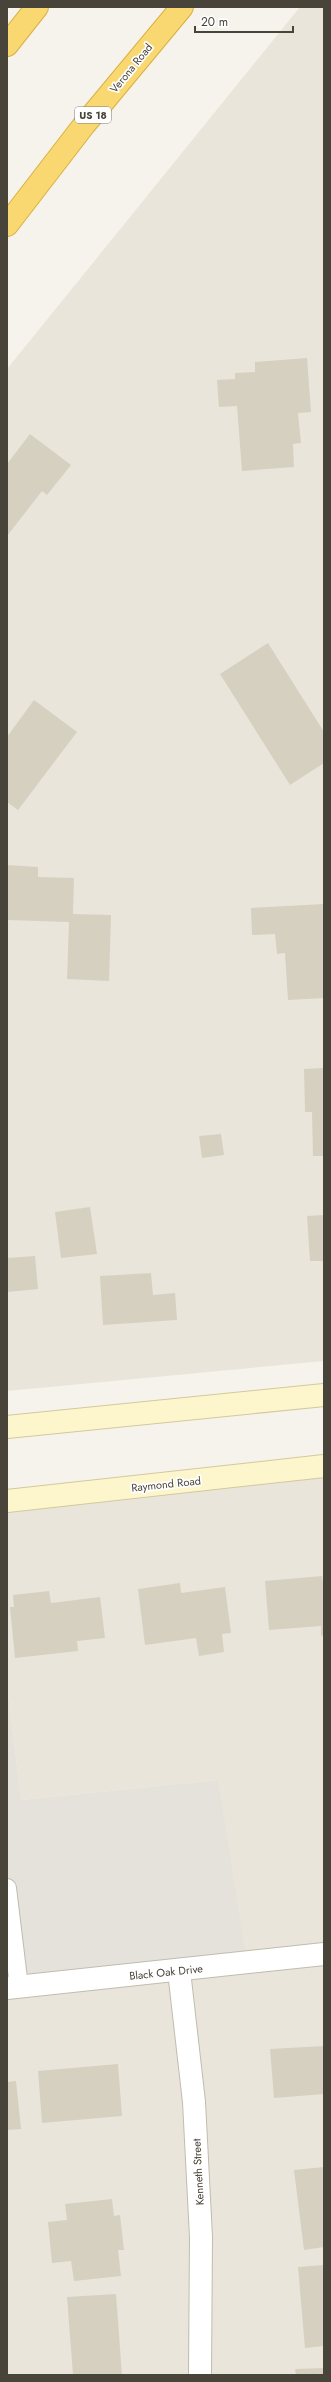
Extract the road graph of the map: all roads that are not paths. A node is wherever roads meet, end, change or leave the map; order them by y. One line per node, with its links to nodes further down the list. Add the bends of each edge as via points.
1 (37, 7): 3 (highway)
2 (182, 7): 4 (highway, Verona Road / US 18)
3 (7, 45)
4 (7, 225)
5 (324, 1395): 6 (main road)
6 (7, 1428)
7 (324, 1466): 8 (main road, Raymond Road)
8 (7, 1501)
9 (7, 1888): 12 (lane)
10 (324, 1954): 11 (street, Black Oak Drive)
11 (179, 1971): 12 (street, Black Oak Drive); 13 (street, Kenneth Street, via 195,2126 201,2237)
12 (13, 1987)
13 (200, 2375)

